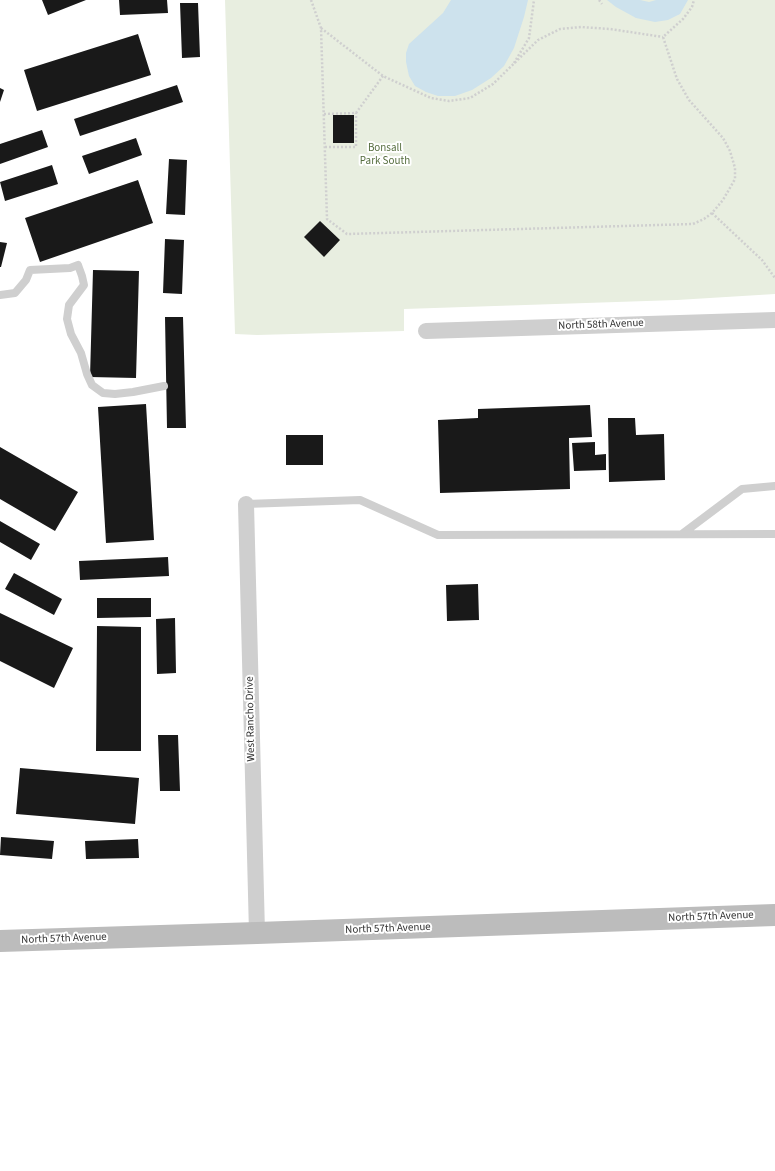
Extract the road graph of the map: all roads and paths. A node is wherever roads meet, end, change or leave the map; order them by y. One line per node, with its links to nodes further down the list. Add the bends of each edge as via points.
1 (311, 0): 6 (path)
2 (534, 0): 8 (path, via 529,38)
3 (599, 0): 5 (path)
4 (694, 0): 7 (path, via 692,7 682,19)
5 (602, 4)
6 (321, 28): 9 (path); 10 (path)
7 (663, 37): 8 (path, via 580,26 560,29 538,40); 13 (path, via 678,79 689,100 723,138 735,168 735,179)
8 (511, 67): 9 (path, via 493,84 470,98 449,101 431,98)
9 (383, 76): 11 (path)
10 (324, 114): 11 (path); 12 (path)
11 (356, 114): 12 (path, via 356,147)
12 (325, 148): 13 (path, via 327,219 347,234 693,224)
13 (712, 213): 14 (path, via 762,260)
14 (775, 278)
15 (0, 295): 18 (lane, via 15,293 26,280 30,270 70,268 78,265 84,285 69,305 67,319 92,385 103,393 115,394)
16 (775, 320): 17 (street, North 58th Avenue)
17 (426, 330)
18 (164, 386)
19 (775, 486): 21 (lane, via 742,489)
20 (246, 504): 21 (lane, via 360,500 438,535); 24 (street, West Rancho Drive)
21 (682, 534): 22 (lane)
22 (775, 534)
23 (775, 914): 24 (street, North 57th Avenue)
24 (257, 933): 25 (street, North 57th Avenue)
25 (0, 941)

